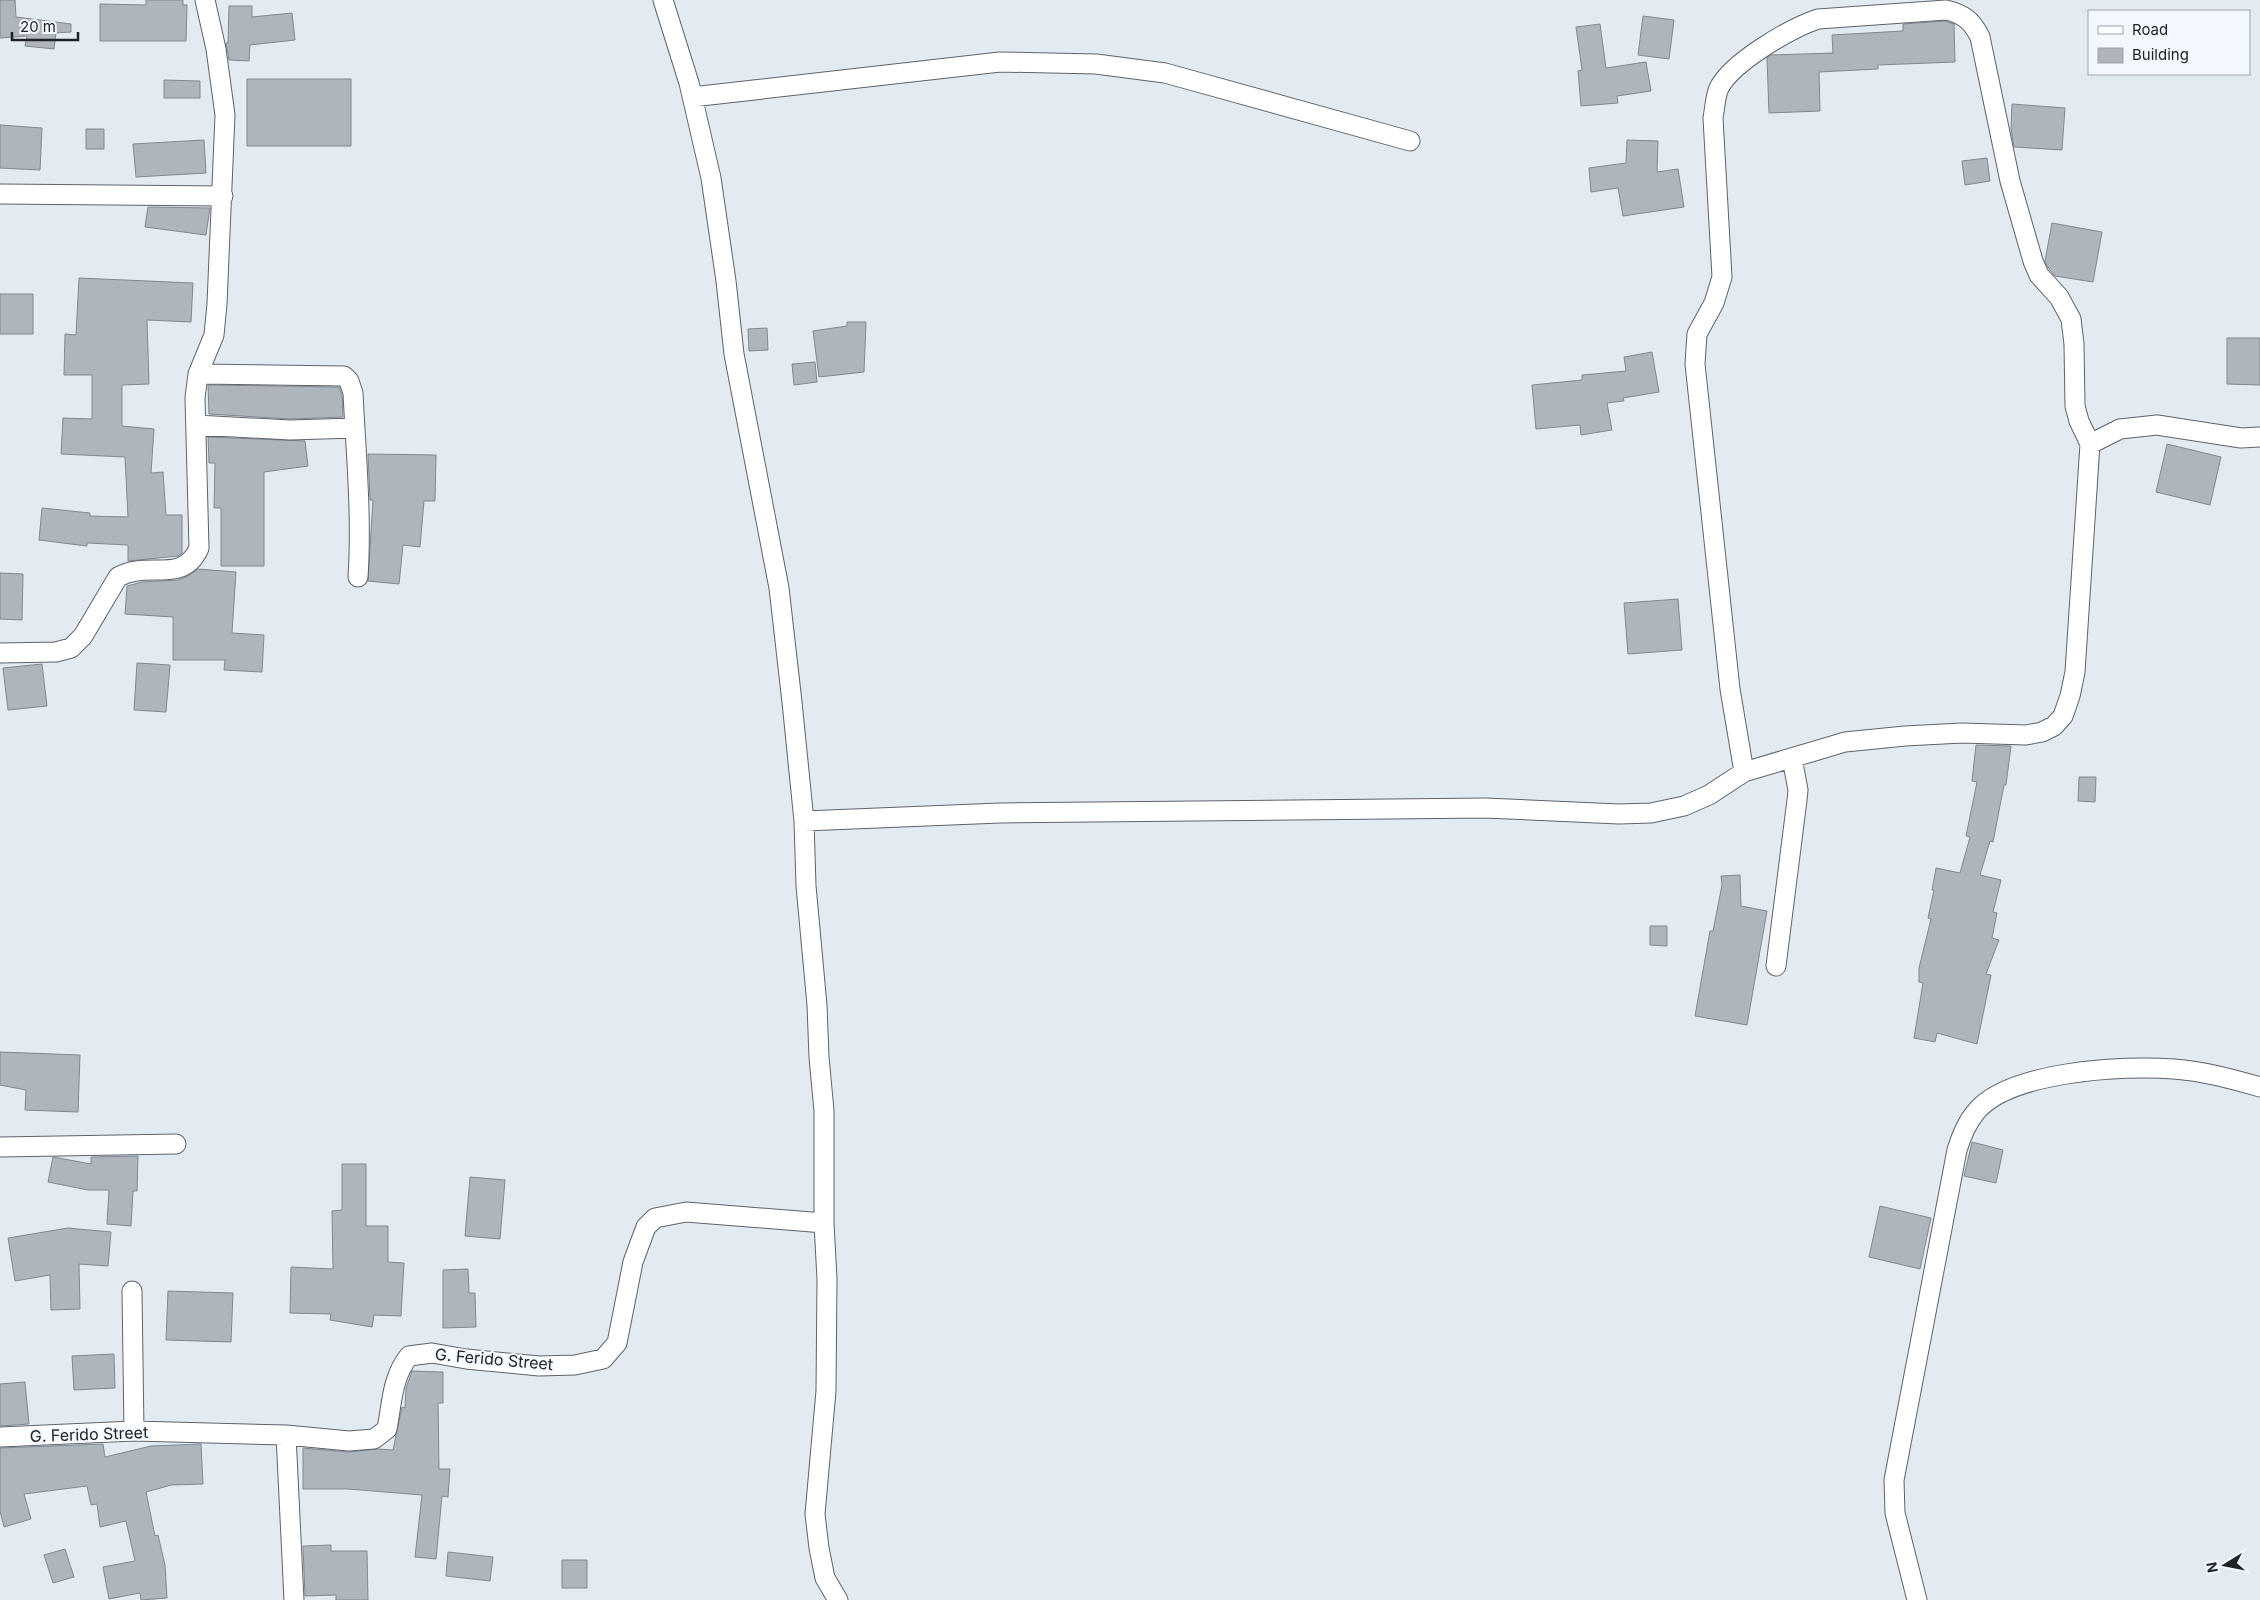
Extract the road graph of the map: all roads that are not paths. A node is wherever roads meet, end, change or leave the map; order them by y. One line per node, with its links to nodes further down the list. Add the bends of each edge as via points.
1 (205, 0): 6 (street, via 225,115)
2 (663, 0): 3 (street)
3 (692, 97): 4 (street, via 1000,62 1096,64 1165,73); 16 (street, via 711,178 734,354 779,588)
4 (1410, 140)
5 (0, 194): 6 (street)
6 (223, 196): 7 (street, via 214,335)
7 (198, 374): 8 (street); 9 (street, via 344,376 353,393)
8 (196, 425): 9 (street, via 290,430); 13 (street, via 200,548 191,563 181,568 128,571 118,577 83,636 71,648 56,652)
9 (355, 428): 12 (street, via 360,548)
10 (2260, 437): 11 (street, via 2241,438 2157,425 2120,429)
11 (2090, 444): 14 (street, via 2075,672 2063,716 2054,726 2026,735 1962,733 1846,742); 15 (street, via 2078,421 2075,406 2071,319 2059,297 2035,268 2010,181 1980,37 1969,19 1958,12 1946,10 1818,19 1801,25 1734,69 1719,88 1713,118 1722,277 1717,297 1697,334 1696,364 1730,689)
12 (358, 577)
13 (0, 654)
14 (1792, 758): 15 (street); 17 (street, via 1798,790)
15 (1744, 772): 16 (street, via 1709,795 1684,806 1652,813 1485,808 1000,813)
16 (804, 821): 21 (street, via 824,1112)
17 (1776, 966)
18 (2260, 1086): 28 (street, via 2176,1069 2098,1070 2043,1079 2010,1090 1991,1098 1976,1112 1963,1132 1957,1150 1894,1480 1895,1513)
19 (176, 1144): 20 (street)
20 (0, 1147)
21 (824, 1223): 24 (street, G. Ferido Street, via 686,1212 655,1218 646,1227 633,1262 617,1343 603,1359 575,1365 539,1366 420,1353 409,1356 400,1367 387,1429 374,1439 349,1441); 27 (street, via 826,1391 815,1514 825,1578)
22 (132, 1291): 23 (street)
23 (134, 1431): 24 (street, G. Ferido Street); 25 (street, G. Ferido Street)
24 (286, 1435): 26 (street)
25 (0, 1437)
26 (294, 1600)
27 (838, 1600)
28 (1917, 1600)

